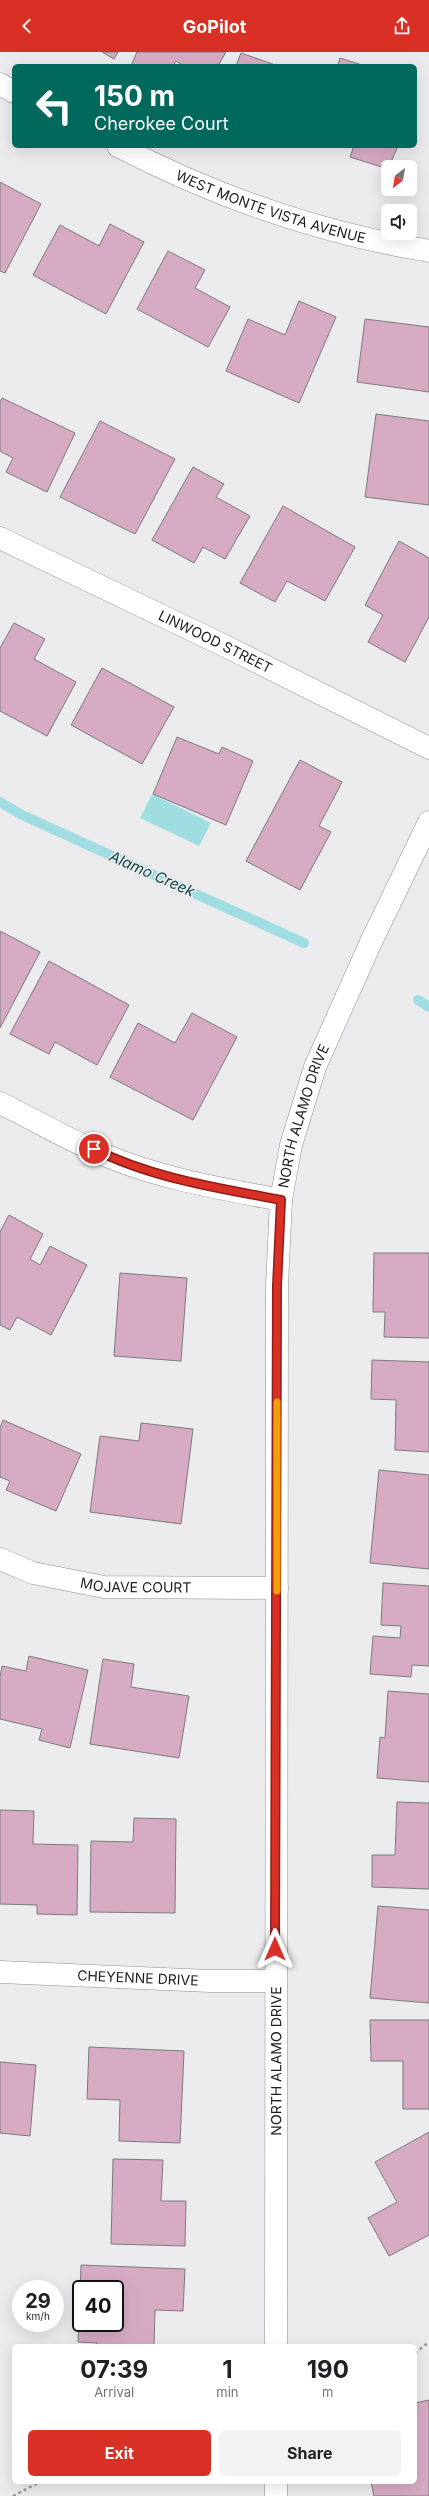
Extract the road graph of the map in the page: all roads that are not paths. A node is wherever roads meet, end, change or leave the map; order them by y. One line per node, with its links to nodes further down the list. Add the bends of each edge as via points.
1 (0, 84): 2 (street)
2 (12, 91)
3 (122, 148): 4 (street, WEST MONTE VISTA AVENUE, via 232,199 291,219 378,242)
4 (429, 251)
5 (0, 538): 6 (street, LINWOOD STREET)
6 (429, 748)
7 (429, 822): 9 (street, NORTH ALAMO DRIVE, via 315,1067 291,1145)
8 (0, 1103): 9 (street, via 107,1156 220,1189)
9 (281, 1200): 11 (street, NORTH ALAMO DRIVE, via 277,1286)
10 (0, 1559): 11 (street, MOJAVE COURT, via 33,1573 104,1587)
11 (277, 1588): 13 (street, NORTH ALAMO DRIVE)
12 (0, 1972): 13 (street, CHEYENNE DRIVE, via 210,1981)
13 (275, 1981): 14 (street, NORTH ALAMO DRIVE)
14 (276, 2344)
15 (276, 2484): 16 (street)
16 (276, 2496)

